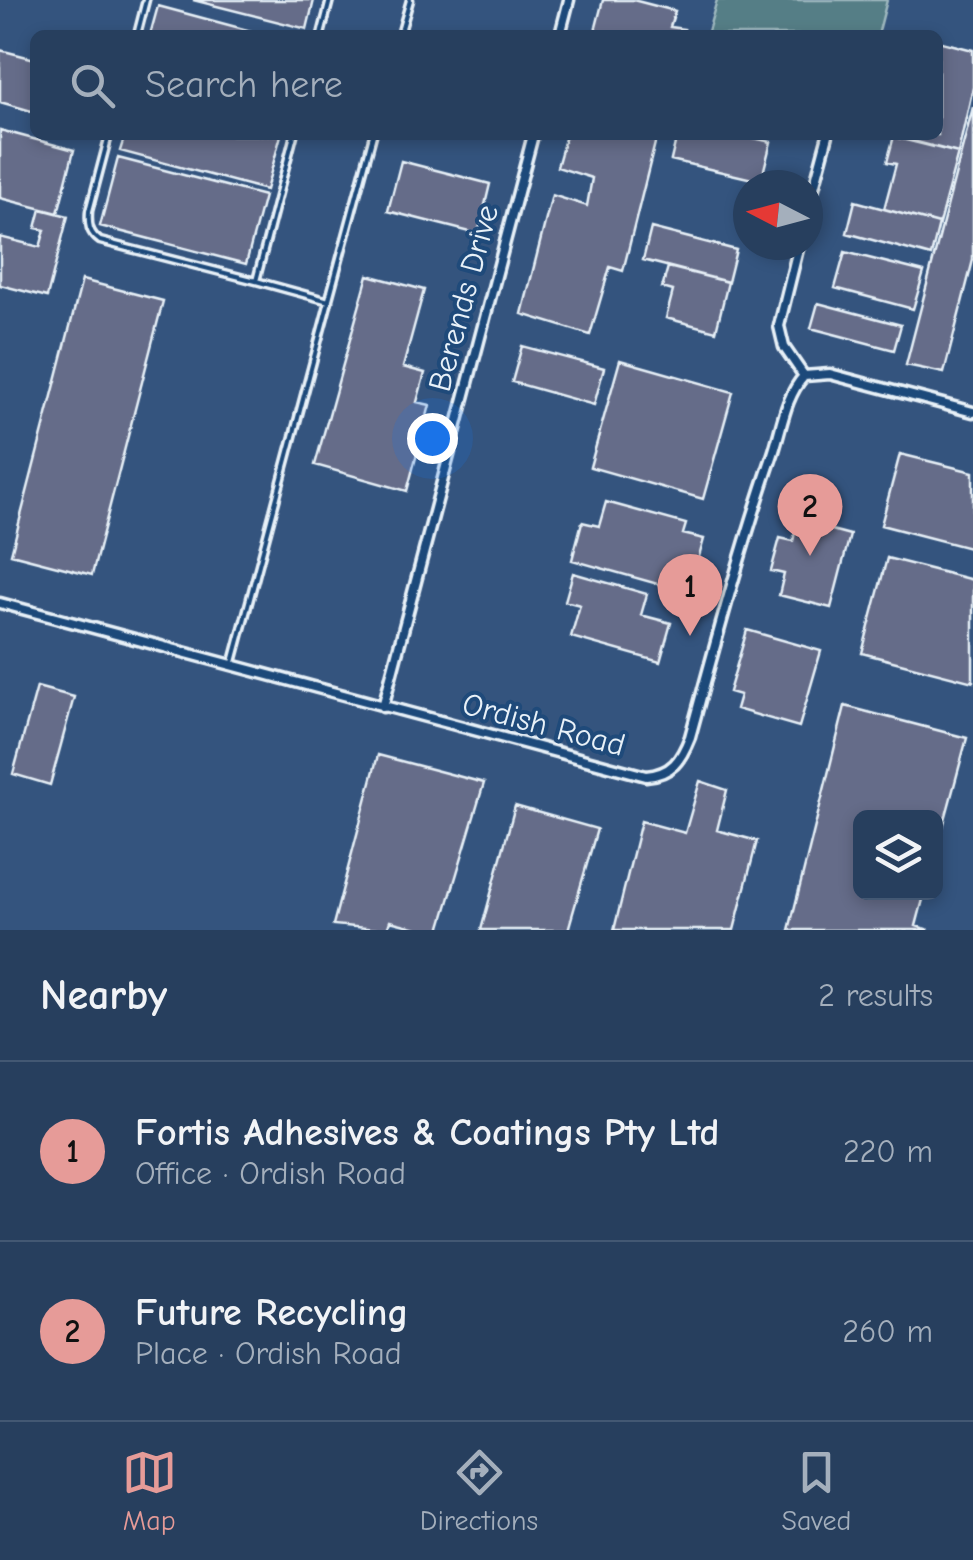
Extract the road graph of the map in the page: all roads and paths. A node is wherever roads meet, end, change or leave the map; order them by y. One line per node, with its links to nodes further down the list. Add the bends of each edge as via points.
1 (146, 0): 5 (lane)
2 (330, 0): 6 (lane)
3 (410, 0): 7 (lane)
4 (569, 0): 8 (street)
5 (138, 30)
6 (322, 30)
7 (401, 30)
8 (561, 30)
9 (109, 140): 16 (lane, via 89,211 93,236)
10 (293, 140): 16 (lane)
11 (373, 140): 17 (lane)
12 (532, 140): 22 (street, Berends Drive)
13 (827, 140): 14 (street)
14 (819, 170)
15 (795, 260): 18 (street, via 779,326)
16 (256, 281): 17 (lane)
17 (329, 301): 21 (lane)
18 (804, 376): 19 (street, via 830,374); 22 (street, Ordish Road, via 791,390 690,737 673,768 646,776)
19 (973, 412)
20 (0, 602): 21 (street, Ordish Road)
21 (232, 666): 22 (street, Ordish Road)
22 (383, 707)

